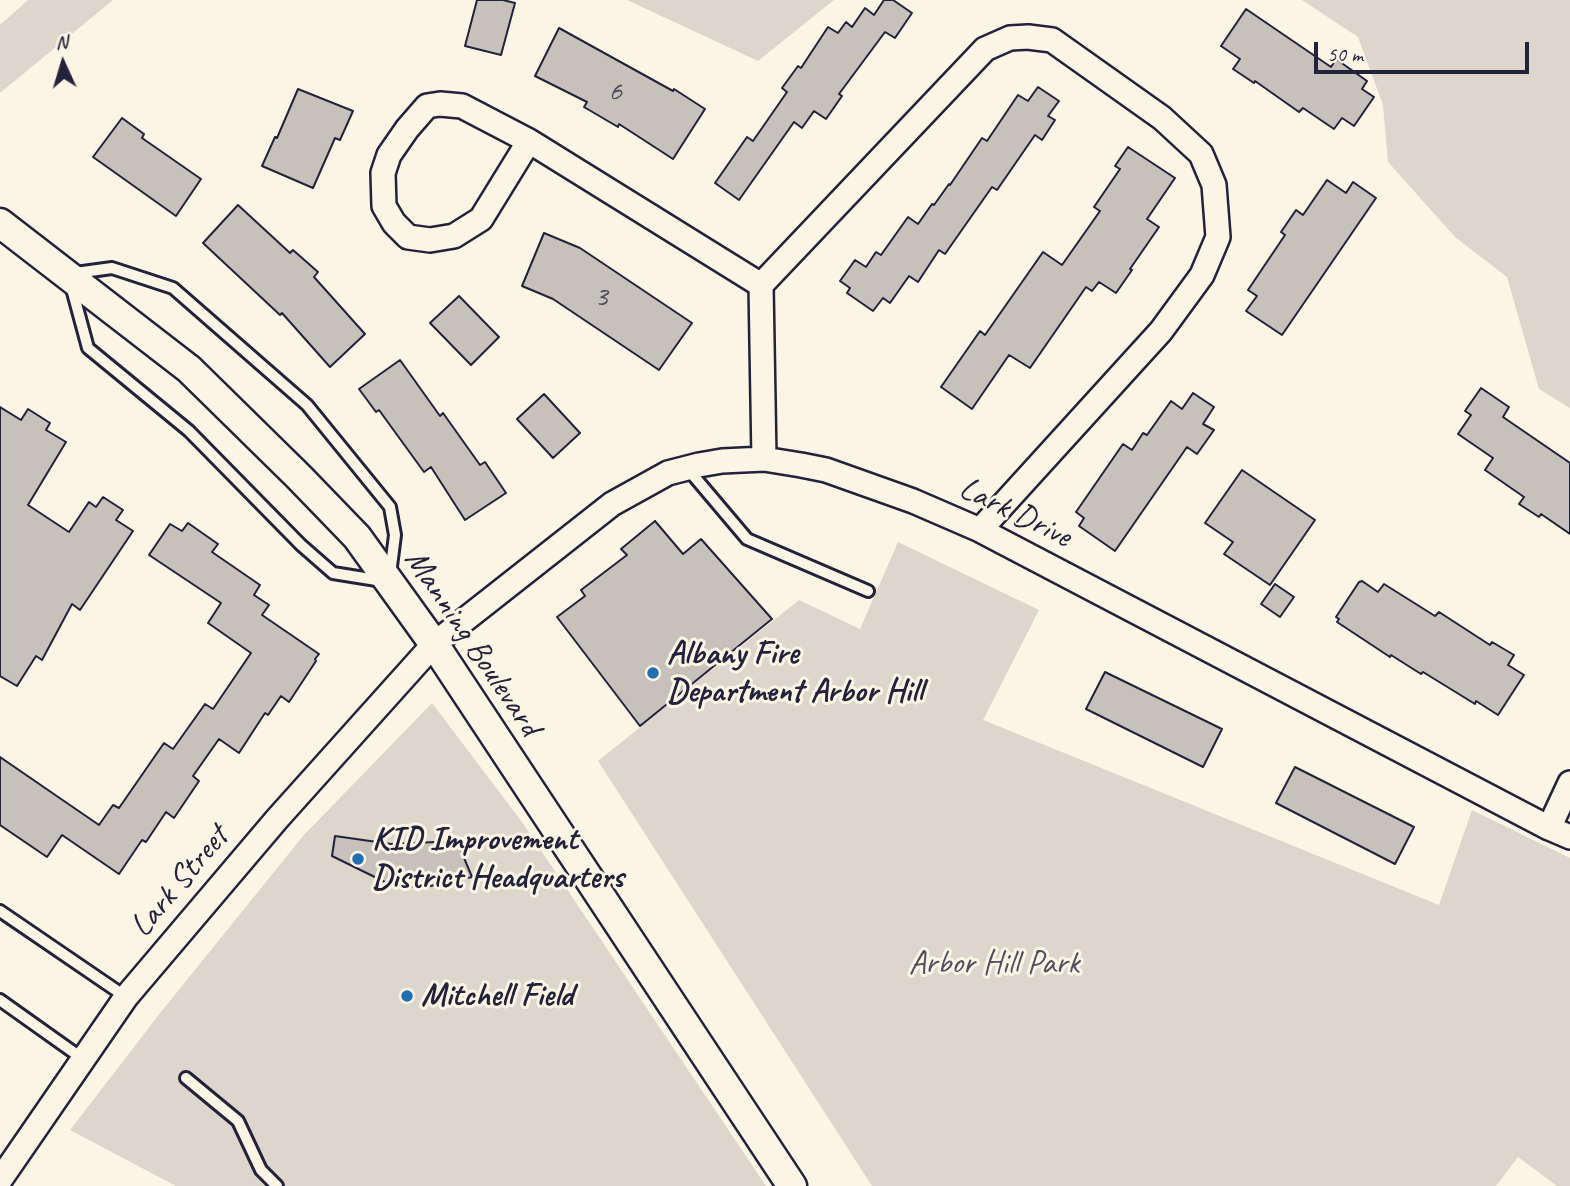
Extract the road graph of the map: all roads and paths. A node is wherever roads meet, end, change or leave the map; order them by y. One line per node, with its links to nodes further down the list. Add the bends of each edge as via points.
1 (529, 141): 1 (street, via 462,106 427,106 389,155 383,173 384,206 408,237 454,236 481,219); 4 (street)
2 (0, 223): 3 (street, Manning Boulevard)
3 (68, 275): 8 (street, Manning Boulevard, via 189,369 357,537); 8 (lane, via 88,348 189,431 333,573); 8 (lane, via 112,268 173,288 307,405 390,507 394,535)
4 (761, 285): 5 (street); 7 (street, via 985,49 1010,38 1052,40 1162,118 1201,154 1214,185 1218,237 1202,275 1161,331)
5 (764, 459): 6 (street, Lark Drive); 7 (street, Lark Drive, via 826,470)
6 (687, 468): 9 (lane, via 747,539); 10 (street, Lark Drive, via 668,473 612,504)
7 (980, 530): 12 (street, Lark Drive)
8 (389, 582): 10 (street, Manning Boulevard)
9 (868, 591)
10 (434, 644): 14 (street, Lark Street); 20 (street, Manning Boulevard)
11 (1570, 783): 12 (street)
12 (1559, 832)
13 (0, 911): 14 (lane)
14 (126, 997): 16 (street, Lark Street)
15 (0, 1000): 16 (lane)
16 (83, 1059): 18 (street, Lark Street)
17 (186, 1078): 19 (lane, via 238,1121 261,1170)
18 (0, 1180)
19 (277, 1186)
20 (792, 1186)

